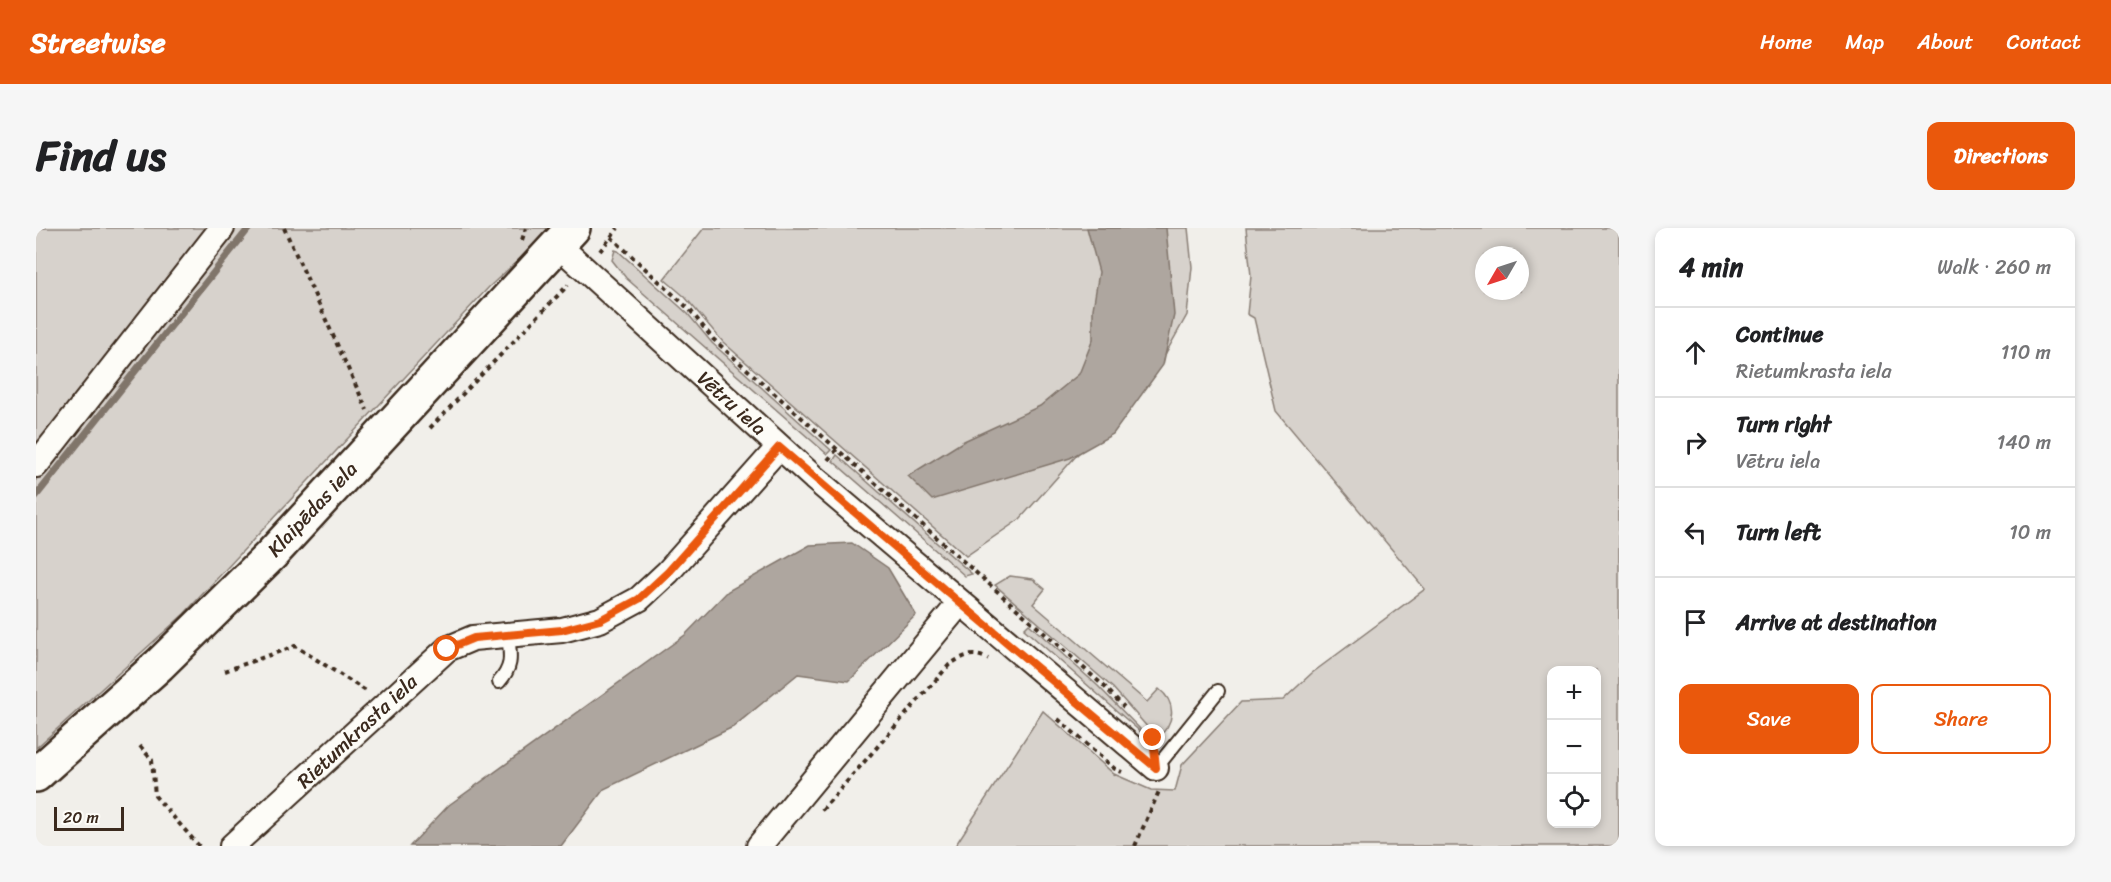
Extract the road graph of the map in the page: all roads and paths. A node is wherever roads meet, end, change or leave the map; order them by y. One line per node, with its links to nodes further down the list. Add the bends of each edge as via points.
1 (222, 228): 11 (street)
2 (284, 228): 8 (path)
3 (618, 228): 5 (path)
4 (566, 237): 7 (street, Vētru iela); 22 (main road, Klaipēdas iela, via 271,555 159,665)
5 (610, 237): 6 (path); 19 (path, via 690,310 713,339)
6 (601, 249)
7 (584, 268): 9 (path); 10 (street, Vētru iela)
8 (370, 416)
9 (427, 431)
10 (779, 447): 12 (street, Vētru iela); 13 (street, Rietumkrasta iela, via 668,572 639,599 600,620 562,630)
11 (36, 465)
12 (960, 603): 21 (street, Vētru iela); 26 (street)
13 (508, 635): 16 (lane, via 511,662); 25 (street, Rietumkrasta iela, via 474,638 447,649)
14 (991, 660): 23 (path, via 978,654 966,655 949,665)
15 (225, 671): 18 (path, via 295,646)
16 (499, 682)
17 (1218, 691): 21 (lane)
18 (369, 692)
19 (1129, 712)
20 (140, 746): 24 (path, via 152,760 155,796)
21 (1156, 768): 27 (path, via 1161,787)
22 (36, 775)
23 (815, 819)
24 (199, 846)
25 (232, 846)
26 (759, 846)
27 (1135, 846)

